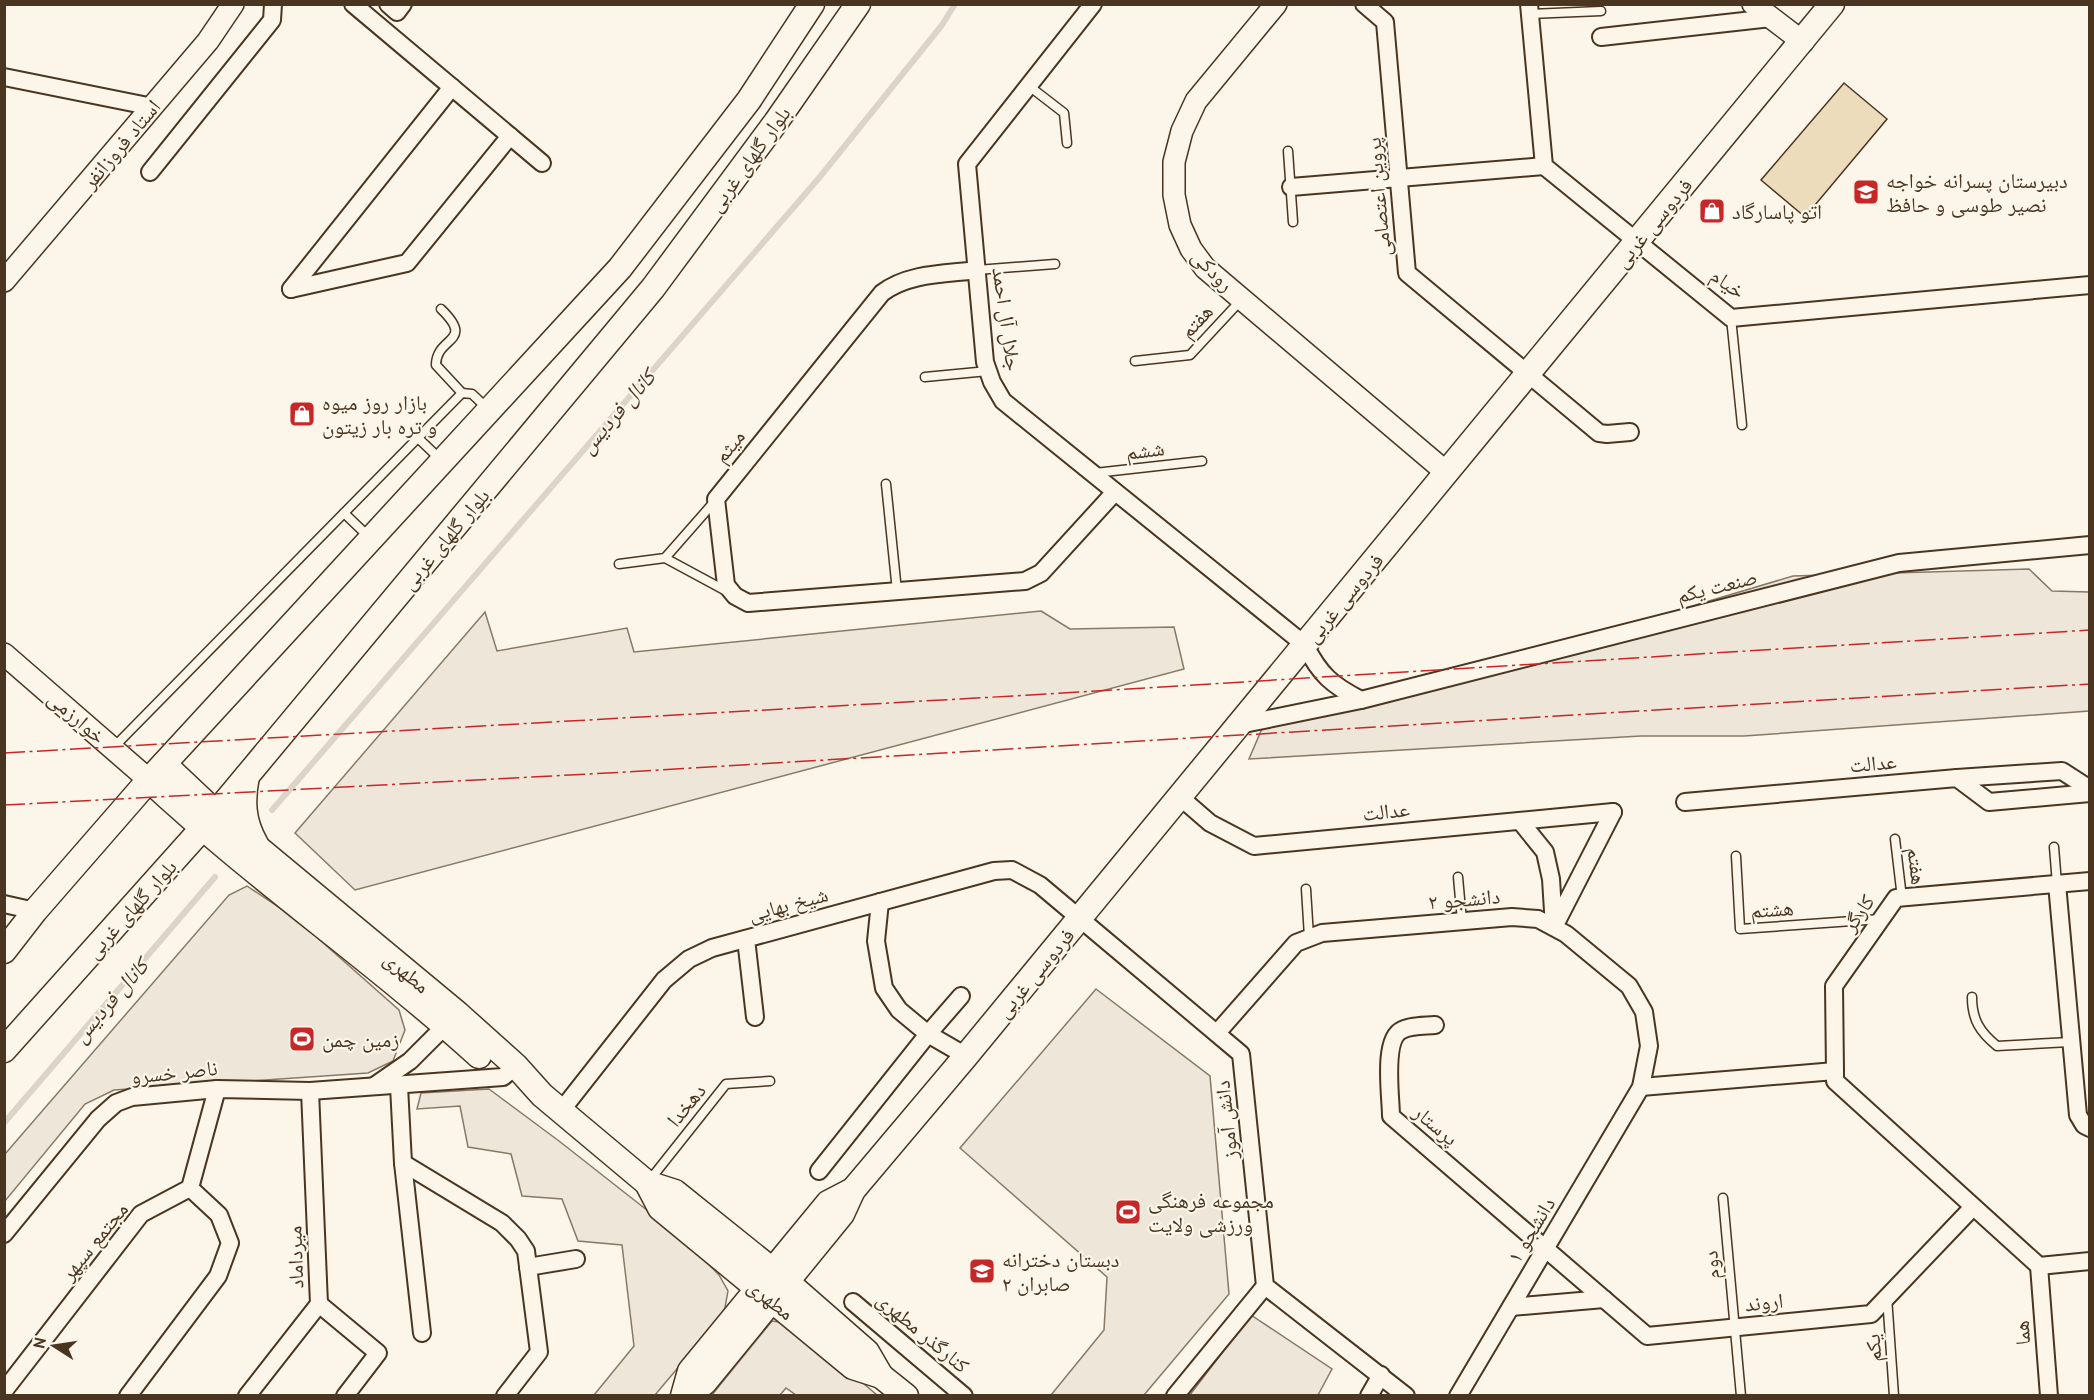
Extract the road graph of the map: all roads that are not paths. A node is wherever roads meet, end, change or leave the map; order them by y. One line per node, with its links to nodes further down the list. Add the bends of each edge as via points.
1 (234, 4): 22 (street, استاد فروزانفر)
2 (273, 4): 28 (street, via 272,20)
3 (353, 4): 21 (street)
4 (388, 4): 5 (street, via 398,12)
5 (403, 4)
6 (812, 4): 45 (main road, بلوار گلهای غربی, via 749,100 620,268)
7 (858, 4): 69 (main road, بلوار گلهای غربی, via 653,288)
8 (1093, 4): 20 (street, جلال آل احمد)
9 (1276, 4): 37 (street, رودکی, via 1196,101 1174,162 1176,205 1191,249 1205,268)
10 (1364, 4): 29 (street, پروین اعتصامی, via 1385,22)
11 (1754, 4): 16 (street)
12 (1843, 4): 15 (main road, فردوسی غربی)
13 (1529, 9): 14 (lane); 27 (street)
14 (1601, 11)
15 (1827, 12): 18 (main road, فردوسی غربی)
16 (1771, 18): 17 (street); 18 (street)
17 (1601, 37)
18 (1803, 42): 32 (main road, فردوسی غربی)
19 (4, 77): 22 (street)
20 (1029, 86): 24 (lane, via 1064,113); 34 (street, جلال آل احمد, via 967,164)
21 (452, 87): 23 (street); 23 (street, via 291,289 407,263)
22 (153, 107): 35 (street, استاد فروزانفر)
23 (510, 136): 26 (street)
24 (1067, 143)
25 (1288, 151): 30 (lane)
26 (542, 163)
27 (1544, 166): 29 (street); 32 (street, خیام)
28 (150, 172)
29 (1399, 179): 30 (street); 42 (street, پروین اعتصامی, via 1407,273)
30 (1291, 187): 31 (lane)
31 (1293, 222)
32 (1638, 242): 39 (street, خیام); 42 (main road, فردوسی غربی)
33 (1055, 264): 34 (lane)
34 (977, 270): 41 (street, جلال آل احمد); 55 (street, میثم, via 908,279 882,292)
35 (4, 281)
36 (2090, 285): 39 (street, خیام)
37 (1242, 299): 40 (lane, هفتم, via 1190,355); 51 (street, رودکی)
38 (441, 309): 44 (lane, via 457,328 436,358 436,365)
39 (1731, 318): 46 (lane)
40 (1135, 361)
41 (988, 371): 43 (lane); 52 (street, جلال آل احمد, via 1003,401)
42 (1528, 375): 47 (street, پروین اعتصامی, via 1599,433); 51 (main road, فردوسی غربی)
43 (925, 377)
44 (462, 393): 45 (lane, via 472,394); 48 (lane)
45 (490, 411): 50 (main road, بلوار گلهای غربی)
46 (1742, 425)
47 (1630, 432)
48 (418, 438): 50 (lane); 56 (lane)
49 (1202, 461): 52 (lane, ششم)
50 (443, 462): 57 (main road, بلوار گلهای غربی)
51 (1447, 473): 63 (main road, فردوسی غربی)
52 (1093, 474): 54 (street, جلال آل احمد)
53 (886, 484): 61 (lane)
54 (1115, 492): 61 (street, via 1041,573 1025,581); 63 (street, جلال آل احمد)
55 (716, 499): 59 (lane); 62 (street, via 726,585)
56 (344, 513): 57 (lane); 67 (lane)
57 (371, 540): 68 (main road, بلوار گلهای غربی)
58 (2090, 545): 65 (street, صنعت یکم, via 1899,563)
59 (665, 558): 60 (lane); 62 (lane)
60 (619, 564)
61 (897, 591): 62 (street, via 748,603)
62 (735, 596)
63 (1305, 645): 65 (street, via 1315,665 1336,687); 66 (main road, فردوسی غربی)
64 (4, 654): 67 (street, خوارزمی)
65 (1361, 700): 66 (street, صنعت یکم)
66 (1239, 725): 72 (main road, فردوسی غربی)
67 (113, 749): 68 (street, خوارزمی)
68 (156, 772): 74 (main road, مطهری); 87 (main road, بلوار گلهای غربی)
69 (247, 776): 74 (main road, بلوار گلهای غربی); 78 (main road, via 244,814)
70 (1957, 778): 71 (street, عدالت, via 2062,771); 71 (street, عدالت, via 1989,802); 73 (street, عدالت)
71 (2090, 791)
72 (1179, 796): 75 (street, عدالت, via 1210,823 1254,846); 88 (main road, فردوسی غربی)
73 (1685, 802)
74 (209, 821): 78 (main road, مطهری); 98 (main road); 103 (main road, بلوار گلهای غربی)
75 (1520, 821): 91 (street, via 1545,852); 91 (street, عدالت, via 1613,812)
76 (1895, 839): 84 (lane, هفتم)
77 (2055, 848): 82 (lane)
78 (259, 849): 98 (main road, مطهری)
79 (1736, 855): 89 (lane, هشتم, via 1740,930)
80 (1458, 877): 90 (lane)
81 (2090, 881): 82 (street, کارگر)
82 (2057, 884): 84 (street, کارگر); 102 (street)
83 (1306, 889): 92 (lane)
84 (1902, 898): 89 (street, کارگر, via 1896,898)
85 (880, 902): 88 (street, شیخ بهایی, via 994,871 1012,870 1040,885); 93 (street, شیخ بهایی); 101 (street, via 876,941 884,988 899,1010)
86 (4, 904): 87 (street)
87 (35, 911): 94 (main road, بلوار گلهای غربی)
88 (1080, 918): 100 (street, دانش آموز); 104 (main road, فردوسی غربی)
89 (1881, 919): 105 (street, کارگر, via 1834,986)
90 (1462, 921): 91 (street, دانشجو ۲, via 1512,917 1538,919); 92 (street, دانشجو ۲)
91 (1554, 927): 110 (street, دانشجو ۲, via 1629,986 1644,1012 1648,1046)
92 (1309, 937): 100 (street, دانشجو ۲, via 1296,943)
93 (746, 939): 97 (street); 113 (street, شیخ بهایی, via 689,959 664,980)
94 (4, 951)
95 (961, 996): 101 (street)
96 (1972, 998): 102 (lane, via 1977,1024 1997,1046)
97 (755, 1017)
98 (452, 1020): 106 (main road, مطهری); 109 (street, via 410,1061)
99 (1435, 1025): 122 (street, پرستار, via 1402,1030 1393,1038 1391,1116)
100 (1217, 1033): 128 (street, دانش آموز, via 1241,1054)
101 (928, 1034): 104 (street); 116 (street)
102 (2070, 1042): 114 (street, via 2078,1115)
103 (4, 1050)
104 (966, 1056): 127 (main road, فردوسی غربی, via 853,1190 842,1214)
105 (1835, 1071): 110 (street); 120 (street, via 1835,1081)
106 (509, 1072): 108 (street, ناصر خسرو); 113 (main road, مطهری)
107 (770, 1081): 117 (lane, دهخدا, via 726,1084)
108 (399, 1086): 109 (street, ناصر خسرو); 115 (street)
109 (373, 1087): 112 (street, ناصر خسرو)
110 (1641, 1088): 122 (street, دانشجو ۱)
111 (217, 1089): 112 (street, ناصر خسرو); 118 (street); 121 (street, ناصر خسرو, via 132,1097 116,1103 98,1119)
112 (310, 1091): 132 (street, میرداماد)
113 (561, 1111): 117 (main road, مطهری)
114 (2090, 1128)
115 (403, 1162): 126 (street, via 502,1223 526,1251); 135 (street)
116 (819, 1171)
117 (647, 1183): 127 (main road, مطهری, via 675,1192)
118 (190, 1188): 137 (street, مجتمع سپهر, via 141,1214); 139 (street, via 219,1215 230,1243 218,1275)
119 (1723, 1198): 134 (lane, دوم)
120 (1973, 1207): 125 (street); 129 (street, اروند)
121 (4, 1234)
122 (1547, 1248): 130 (street, اروند); 133 (street, دانشجو ۱)
123 (576, 1259): 126 (street)
124 (2090, 1261): 125 (street)
125 (2039, 1266): 152 (street, هما)
126 (528, 1267): 141 (street, via 539,1352)
127 (773, 1285): 142 (main road, فردوسی غربی, via 690,1371); 143 (main road, فردوسی غربی, via 705,1382); 144 (main road, مطهری, via 867,1352 881,1376)
128 (1265, 1286): 136 (street); 146 (street)
129 (1887, 1297): 134 (street, اروند, via 1871,1314); 151 (lane, یکم)
130 (1604, 1299): 133 (street); 134 (street, اروند, via 1647,1336)
131 (853, 1302): 145 (street, کنارگذر مطهری)
132 (320, 1304): 138 (street, میرداماد); 140 (street, via 378,1353)
133 (1511, 1307): 149 (street, دانشجو ۱)
134 (1735, 1328): 150 (lane, دوم)
135 (422, 1333)
136 (1381, 1375): 147 (street); 148 (street)
137 (4, 1391)
138 (256, 1392)
139 (128, 1395)
140 (345, 1395)
141 (505, 1395)
142 (683, 1395)
143 (688, 1395)
144 (906, 1395)
145 (964, 1395)
146 (1175, 1395)
147 (1369, 1395)
148 (1406, 1395)
149 (1458, 1395)
150 (1741, 1395)
151 (1894, 1395)
152 (2049, 1395)

